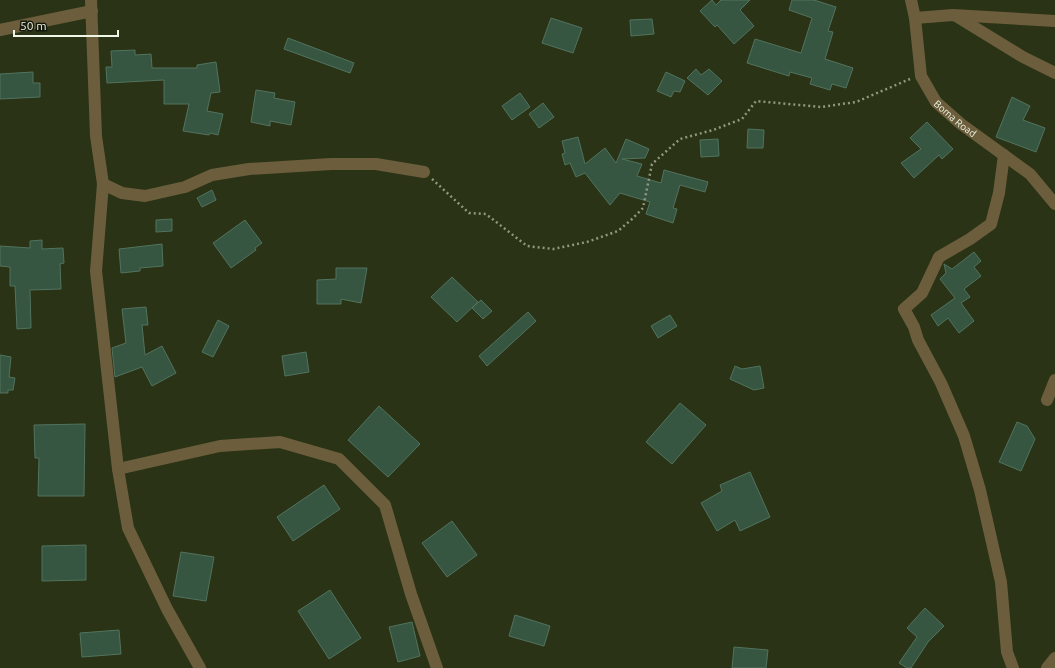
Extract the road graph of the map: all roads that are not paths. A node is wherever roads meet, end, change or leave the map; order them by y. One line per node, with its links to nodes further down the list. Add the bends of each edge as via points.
1 (911, 0): 4 (street, Boma Road)
2 (91, 6): 6 (street); 10 (street, via 96,136)
3 (953, 15): 4 (street); 5 (street); 7 (street)
4 (916, 18): 8 (street, Boma Road, via 922,76 936,102)
5 (1055, 21)
6 (0, 30)
7 (1055, 73)
8 (1004, 155): 11 (street, Boma Road, via 1030,174); 18 (street, via 999,193 991,224 939,257 922,293 904,309 942,383 964,436 980,490 1001,582 1008,652)
9 (424, 172): 10 (street, via 376,164 249,169 212,175 185,187 145,196 122,192)
10 (103, 184): 14 (street, via 96,272)
11 (1055, 204)
12 (1055, 380): 13 (street)
13 (1047, 400)
14 (118, 469): 16 (street, via 128,528 167,609); 17 (street, via 220,446 280,442 339,459 385,505 411,594)
15 (1055, 658): 19 (street)
16 (200, 668)
17 (437, 668)
18 (1013, 668)
19 (1047, 668)

